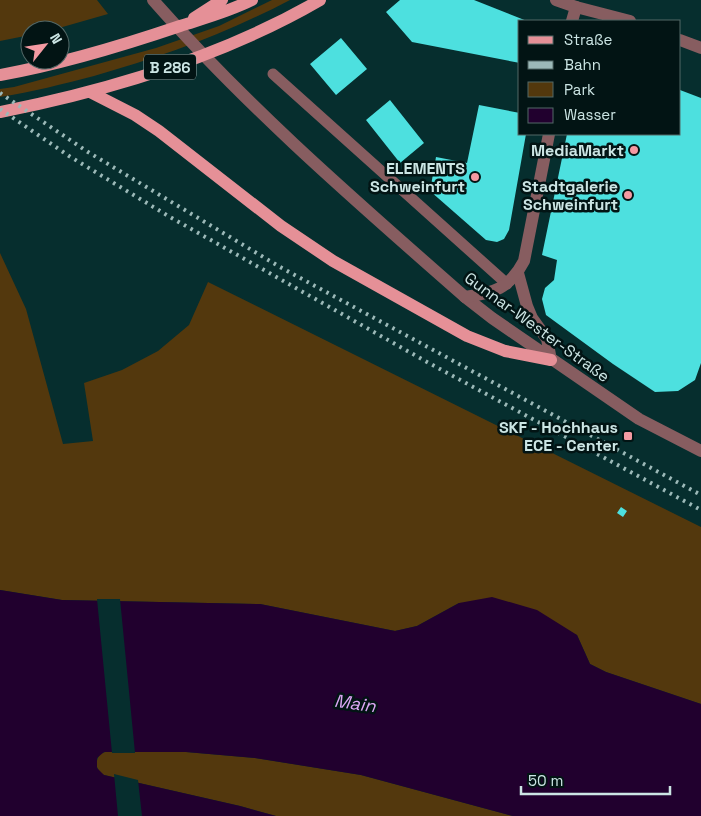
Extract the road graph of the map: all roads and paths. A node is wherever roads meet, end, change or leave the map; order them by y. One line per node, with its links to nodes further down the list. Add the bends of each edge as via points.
1 (153, 0): 19 (street, Gunnar-Wester-Straße, via 230,83)
2 (222, 0): 9 (main road)
3 (252, 0): 9 (main road, B 286)
4 (320, 0): 14 (main road, B 286, via 274,25 193,60)
5 (556, 0): 6 (street)
6 (576, 7): 7 (street); 8 (street)
7 (572, 20)
8 (626, 20)
9 (183, 25): 13 (main road, B 286, via 122,46)
10 (681, 40): 11 (street)
11 (701, 48)
12 (272, 74): 18 (lane, Gunnar-Wester-Straße)
13 (0, 75)
14 (90, 92): 15 (main road, B 286); 20 (main road, via 159,131 281,226 333,261 467,336 505,351)
15 (0, 112)
16 (549, 135): 17 (street, via 529,244)
17 (518, 273): 18 (street); 20 (street, via 532,318 547,339)
18 (507, 284): 19 (street, via 488,294)
19 (465, 297): 20 (street, Gunnar-Wester-Straße)
20 (551, 360): 21 (street, Gunnar-Wester-Straße, via 639,419)
21 (701, 451)

